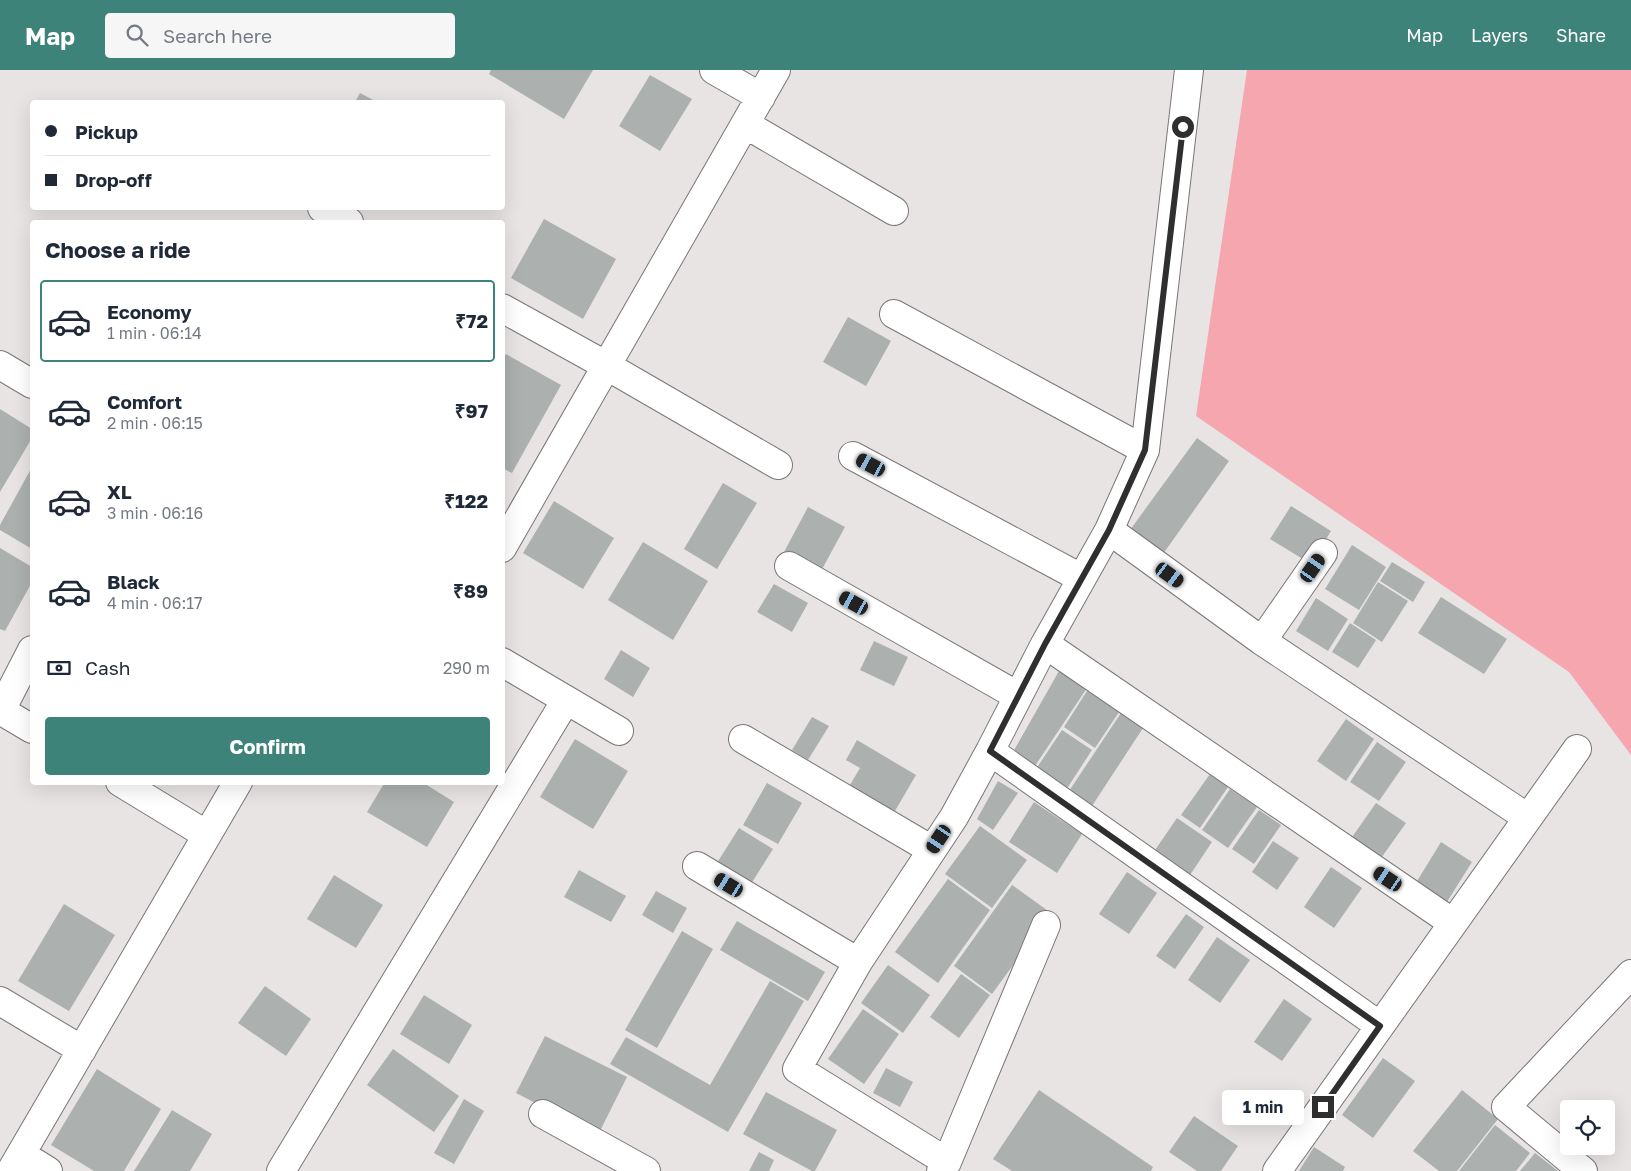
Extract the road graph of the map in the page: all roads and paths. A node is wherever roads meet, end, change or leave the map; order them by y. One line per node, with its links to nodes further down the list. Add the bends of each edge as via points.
1 (714, 70): 4 (street)
2 (776, 70): 4 (street)
3 (1189, 70): 14 (street)
4 (761, 97): 5 (street)
5 (745, 124): 7 (street); 12 (street)
6 (326, 210): 8 (street)
7 (894, 211)
8 (345, 220)
9 (505, 310): 12 (street)
10 (894, 314): 14 (street)
11 (0, 365): 13 (street)
12 (607, 366): 16 (street); 18 (street)
13 (30, 383)
14 (1145, 450): 17 (street)
15 (854, 456): 21 (street)
16 (778, 465)
17 (1109, 530): 21 (street); 22 (street)
18 (505, 543)
19 (1323, 553): 22 (street)
20 (789, 566): 26 (street)
21 (1082, 578): 23 (street)
22 (1262, 641): 36 (street)
23 (1045, 644): 26 (street); 40 (street)
24 (30, 654): 28 (street)
25 (505, 664): 27 (street)
26 (1018, 696): 33 (street)
27 (566, 700): 30 (street); 51 (street)
28 (0, 710): 29 (street)
29 (30, 728)
30 (619, 731)
31 (742, 739): 38 (street)
32 (1577, 749): 36 (street)
33 (990, 751): 38 (street); 45 (street)
34 (125, 785): 37 (street)
35 (236, 785): 37 (street)
36 (1528, 818): 40 (street)
37 (207, 835): 46 (street)
38 (932, 850): 42 (street)
39 (697, 866): 42 (street)
40 (1453, 923): 45 (street)
41 (1046, 925): 49 (street)
42 (858, 962): 49 (street, via 797,1069)
43 (1631, 974): 54 (street, via 1506,1107)
44 (0, 1001): 46 (street)
45 (1380, 1026): 53 (street)
46 (82, 1050): 48 (street)
47 (543, 1114): 52 (street)
48 (16, 1162): 50 (street)
49 (944, 1166)
50 (48, 1171)
51 (281, 1171)
52 (646, 1171)
53 (1277, 1171)
54 (1583, 1171)

